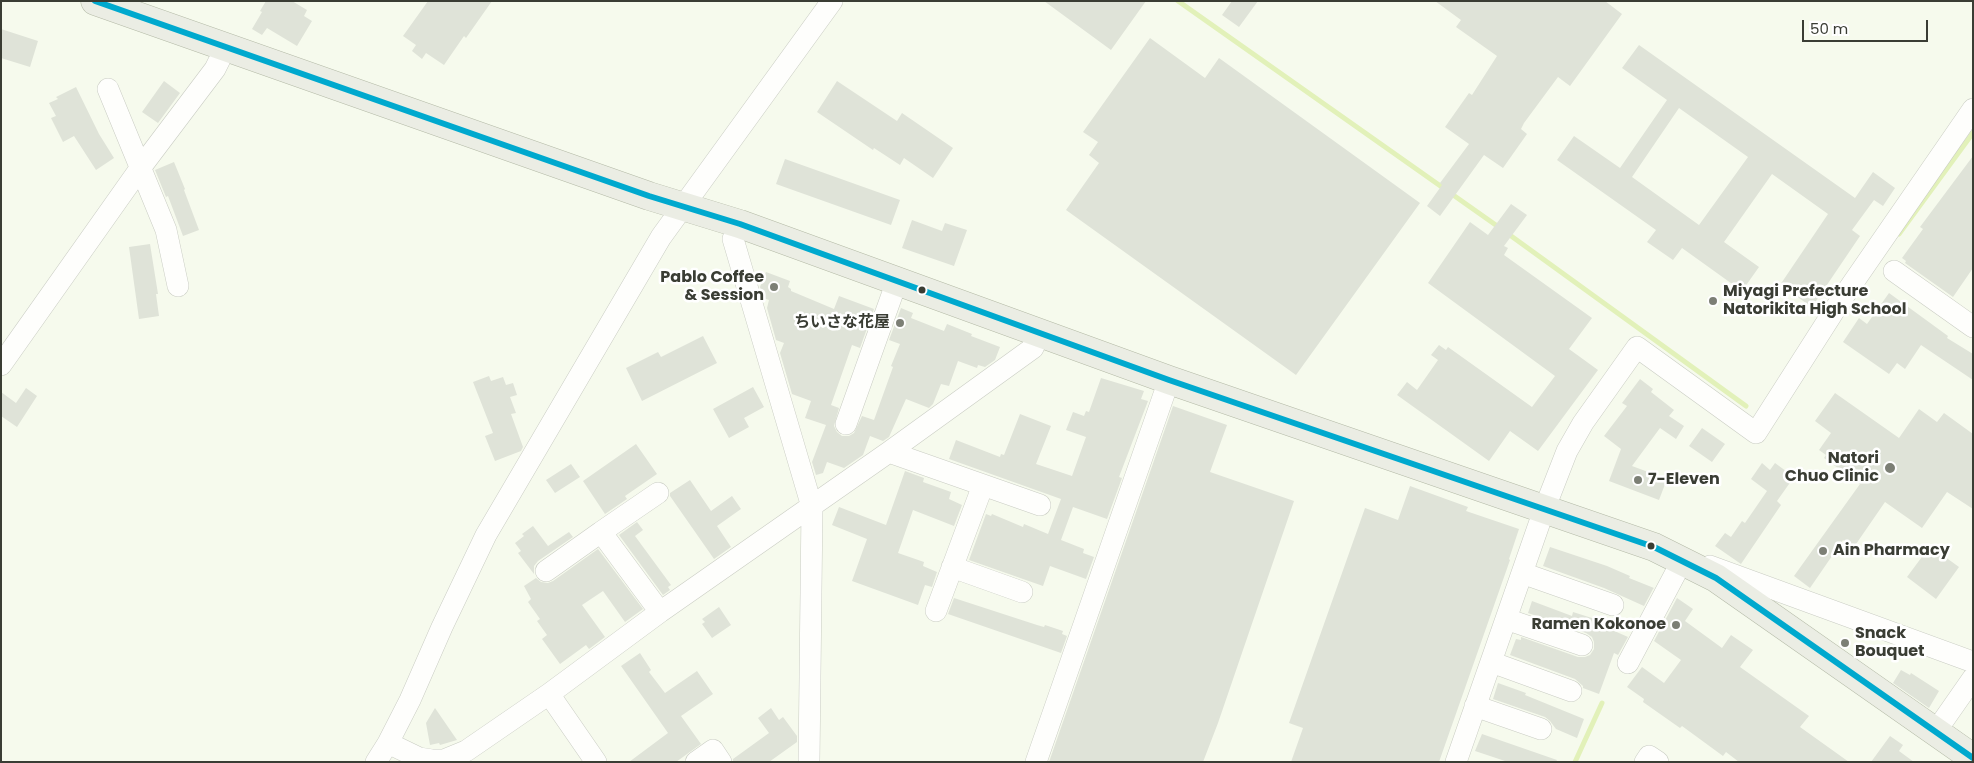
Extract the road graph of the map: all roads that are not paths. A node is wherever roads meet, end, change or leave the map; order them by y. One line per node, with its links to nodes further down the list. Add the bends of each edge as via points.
1 (95, 1): 3 (main road)
2 (832, 1): 8 (street)
3 (133, 7): 4 (main road)
4 (226, 47): 7 (street, via 215,69); 8 (main road)
5 (108, 89): 7 (street)
6 (1973, 110): 23 (street, via 1839,303 1756,433 1637,347 1567,451)
7 (141, 167): 12 (street, via 166,230); 15 (street)
8 (683, 207): 9 (main road); 47 (street, via 661,237 486,535)
9 (740, 224): 11 (main road); 22 (street, via 733,239)
10 (1894, 271): 13 (street)
11 (898, 281): 14 (main road); 17 (street)
12 (178, 286)
13 (1973, 327)
14 (1040, 333): 16 (main road); 18 (street, via 1032,348)
15 (1, 365)
16 (1169, 380): 23 (main road); 54 (street)
17 (846, 424)
18 (889, 452): 19 (street); 22 (street)
19 (983, 485): 21 (street); 27 (street)
20 (658, 493): 24 (street)
21 (1040, 505)
22 (812, 507): 34 (street); 53 (street)
23 (1544, 510): 25 (main road); 29 (street)
24 (601, 532): 28 (street); 34 (street)
25 (1654, 547): 26 (main road); 31 (street)
26 (1682, 561): 36 (main road, via 1716,578); 40 (street)
27 (952, 567): 30 (street); 33 (street)
28 (546, 572)
29 (1522, 573): 32 (street); 35 (street)
30 (1022, 592)
31 (1808, 601): 36 (street, via 1790,610); 39 (street)
32 (1613, 605)
33 (936, 611)
34 (660, 612): 43 (street)
35 (1506, 619): 37 (street); 38 (street)
36 (1780, 623): 46 (main road)
37 (1582, 645)
38 (1491, 662): 42 (street); 44 (street)
39 (1973, 662)
40 (1628, 663)
41 (1973, 678): 46 (street)
42 (1571, 691)
43 (549, 694): 47 (street, via 466,751 444,760 419,758); 50 (street)
44 (1475, 706): 45 (street); 55 (street)
45 (1541, 729)
46 (1936, 731): 48 (main road)
47 (388, 742): 49 (street)
48 (1964, 757)
49 (376, 762)
50 (596, 762)
51 (696, 762): 52 (street, via 713,750)
52 (721, 762)
53 (808, 762)
54 (1036, 762)
55 (1456, 762)
56 (1645, 762): 57 (street, via 1649,756)
57 (1658, 762)

